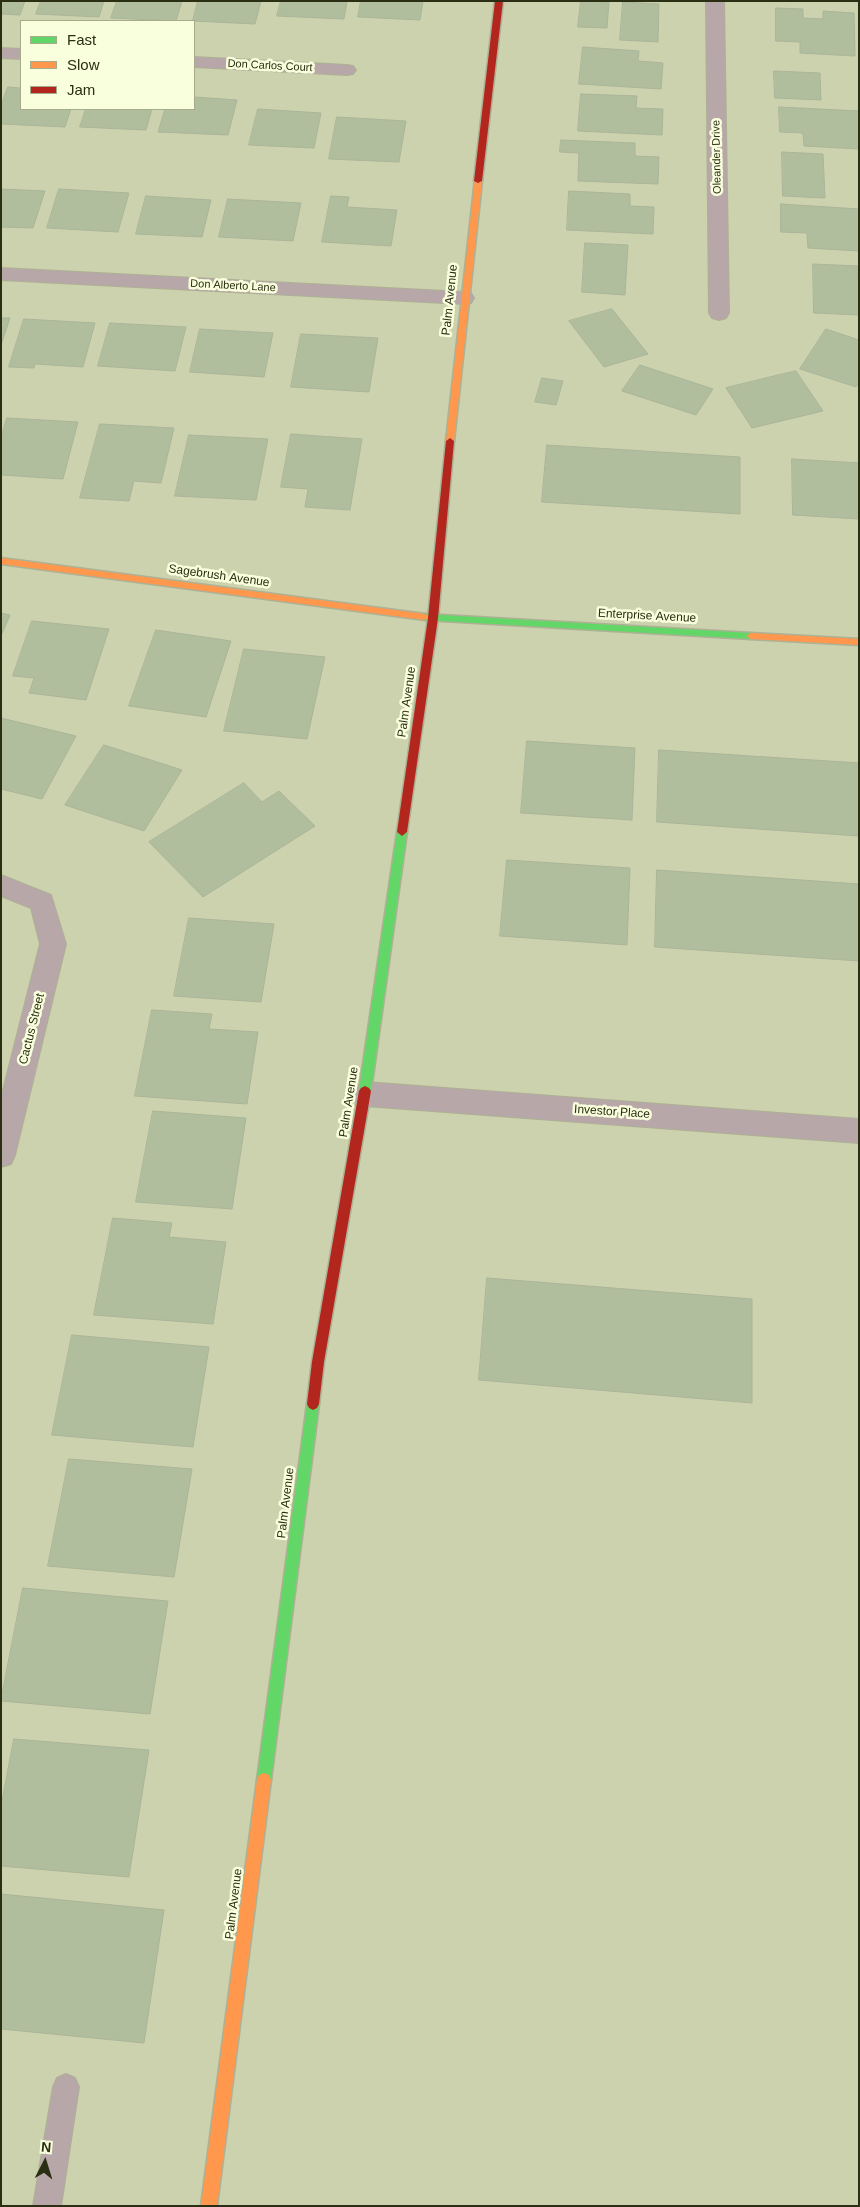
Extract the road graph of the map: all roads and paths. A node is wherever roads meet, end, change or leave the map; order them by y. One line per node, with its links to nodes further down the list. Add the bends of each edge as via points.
1 (500, 1): 8 (street, Palm Avenue)
2 (714, 1): 9 (street, Oleander Drive)
3 (1, 53): 4 (street)
4 (20, 54)
5 (195, 62): 6 (street, Don Carlos Court)
6 (347, 70)
7 (1, 274): 8 (street, Don Alberto Lane)
8 (464, 298): 11 (street, Palm Avenue)
9 (719, 313)
10 (1, 561): 11 (street, Sagebrush Avenue)
11 (433, 618): 12 (street, Enterprise Avenue); 14 (street, Palm Avenue)
12 (859, 642)
13 (1, 885): 16 (street, Cactus Street, via 42,902 53,944)
14 (365, 1094): 15 (street, Investor Place); 19 (street, Palm Avenue, via 318,1362)
15 (859, 1131)
16 (1, 1155)
17 (66, 2088): 18 (lane)
18 (47, 2206)
19 (209, 2206)

